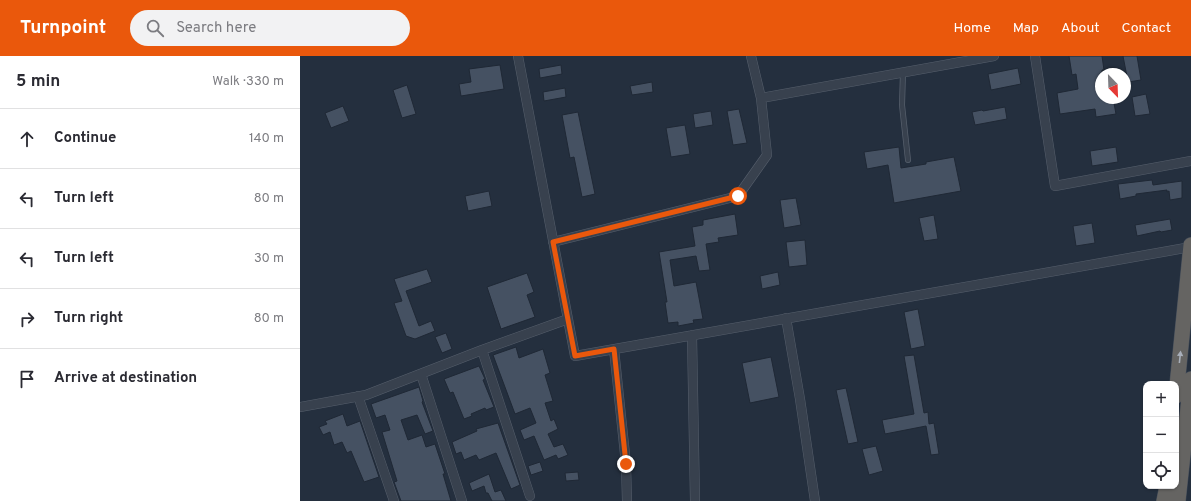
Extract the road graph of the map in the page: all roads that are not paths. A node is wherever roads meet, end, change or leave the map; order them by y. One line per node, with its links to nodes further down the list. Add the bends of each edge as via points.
1 (518, 56): 9 (street)
2 (751, 56): 6 (street)
3 (994, 56): 5 (street)
4 (1035, 56): 8 (street, via 1055,186)
5 (903, 72): 6 (street); 7 (lane, via 902,105)
6 (761, 98): 9 (street, via 767,155 738,196)
7 (908, 160)
8 (1191, 161)
9 (553, 242): 11 (street)
10 (1191, 246): 12 (street); 18 (highway, one-way to 10)
11 (568, 318): 14 (street, via 575,356); 15 (street)
12 (786, 318): 13 (street); 27 (street)
13 (692, 335): 14 (street); 26 (street)
14 (614, 349): 25 (street, via 626,464)
15 (482, 350): 16 (street); 22 (street)
16 (420, 374): 19 (street); 24 (street)
17 (1191, 379): 29 (highway)
18 (1178, 381)
19 (358, 396): 20 (street); 23 (street)
20 (300, 407)
21 (1166, 489): 28 (highway)
22 (530, 496)
23 (394, 501)
24 (462, 501)
25 (627, 501)
26 (694, 501)
27 (815, 501)
28 (1164, 501)
29 (1178, 501)

